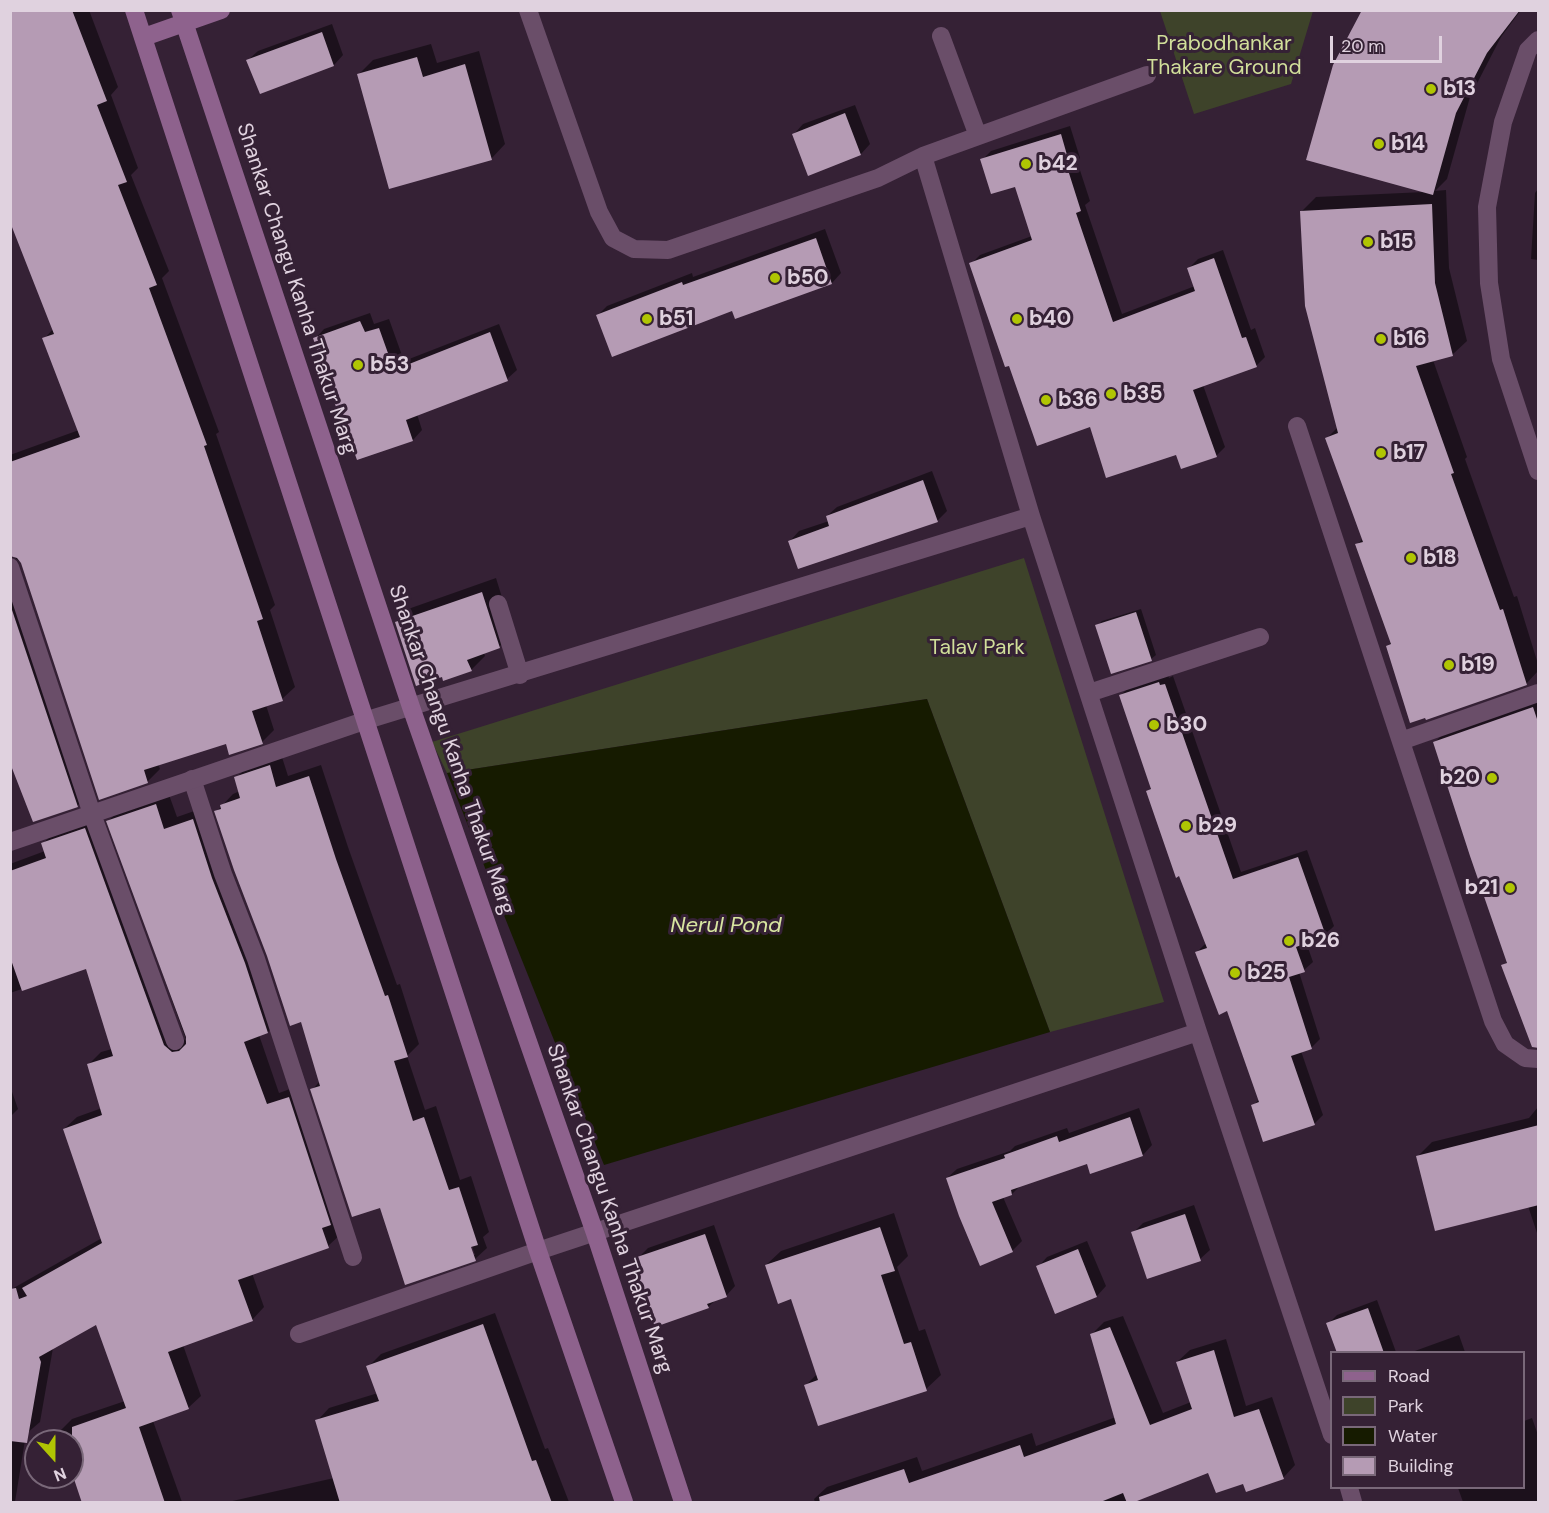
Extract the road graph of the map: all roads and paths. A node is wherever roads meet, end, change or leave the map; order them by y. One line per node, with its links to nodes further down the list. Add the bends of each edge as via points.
1 (134, 10): 6 (street)
2 (221, 10): 4 (street)
3 (528, 10): 10 (street, via 599,212 613,238 634,249 668,250 878,178)
4 (182, 16): 6 (street); 20 (street, Shankar Changu Kanha Thakur Marg)
5 (941, 36): 9 (street)
6 (144, 37): 21 (street)
7 (1539, 40): 12 (street, via 1528,50 1503,122 1487,207 1489,283 1501,359)
8 (1147, 75): 9 (street)
9 (978, 136): 10 (street)
10 (923, 156): 13 (street)
11 (1297, 426): 22 (street)
12 (1537, 463)
13 (1031, 516): 17 (street); 18 (street)
14 (10, 567): 24 (street)
15 (498, 604): 17 (street)
16 (1260, 637): 18 (street)
17 (520, 675): 20 (street)
18 (1089, 693): 26 (street)
19 (1539, 693): 22 (street)
20 (411, 707): 21 (street); 29 (street, Shankar Changu Kanha Thakur Marg)
21 (364, 721): 23 (street); 30 (street)
22 (1401, 741): 28 (street, via 1493,1021 1505,1044 1525,1058)
23 (192, 779): 24 (street); 31 (street, via 256,959)
24 (92, 814): 25 (street); 27 (street)
25 (10, 842)
26 (1198, 1032): 29 (street); 33 (street)
27 (175, 1041)
28 (1539, 1059)
29 (596, 1233): 30 (street); 35 (street, Shankar Changu Kanha Thakur Marg)
30 (538, 1251): 32 (street); 34 (street)
31 (352, 1257)
32 (299, 1334)
33 (1330, 1429)
34 (624, 1503)
35 (683, 1503)

